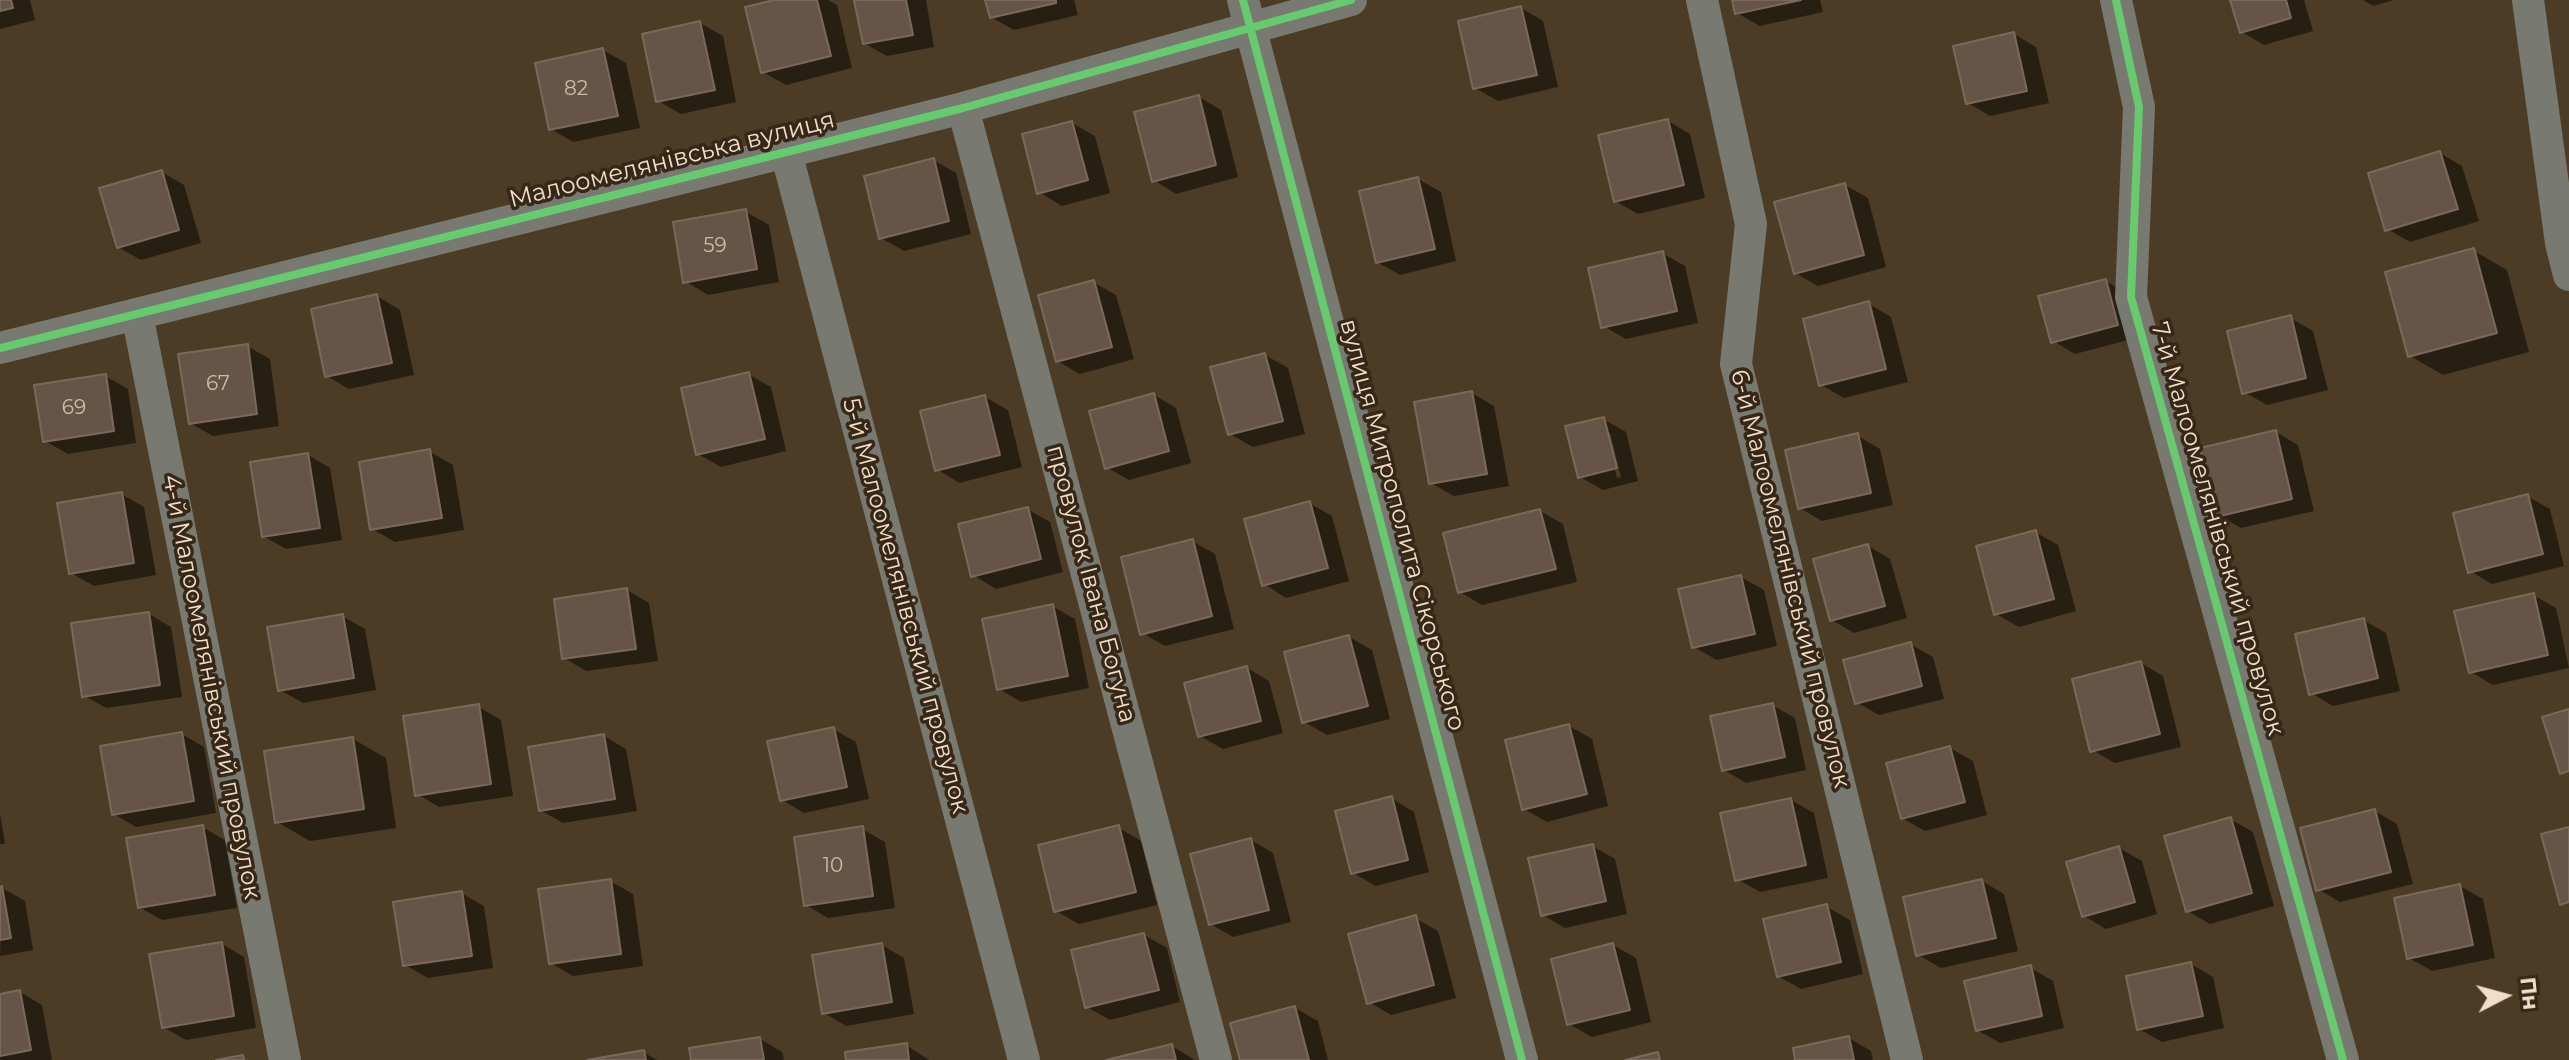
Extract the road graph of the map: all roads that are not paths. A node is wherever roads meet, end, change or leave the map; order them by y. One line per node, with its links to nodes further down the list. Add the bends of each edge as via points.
1 (1351, 0): 5 (street, Малоомелянівська вулиця)
2 (1702, 0): 15 (street, 6-й Малоомелянівський провулок, via 1751,224 1736,364)
3 (2116, 0): 16 (street, 7-й Малоомелянівський провулок, via 2139,107 2131,297)
4 (2528, 0): 8 (street)
5 (1247, 13): 6 (street, Малоомелянівська вулиця); 14 (street, вулиця Митрополита Сікорського)
6 (963, 108): 7 (street, Малоомелянівська вулиця); 13 (street, провулок Івана Богуна)
7 (786, 152): 9 (street, Малоомелянівська вулиця); 12 (street, 5-й Малоомелянівський провулок)
8 (2569, 275)
9 (137, 314): 10 (street, Малоомелянівська вулиця); 11 (street, 4-й Малоомелянівський провулок)
10 (0, 348)
11 (285, 1060)
12 (1024, 1060)
13 (1216, 1060)
14 (1522, 1060)
15 (1907, 1060)
16 (2343, 1060)

